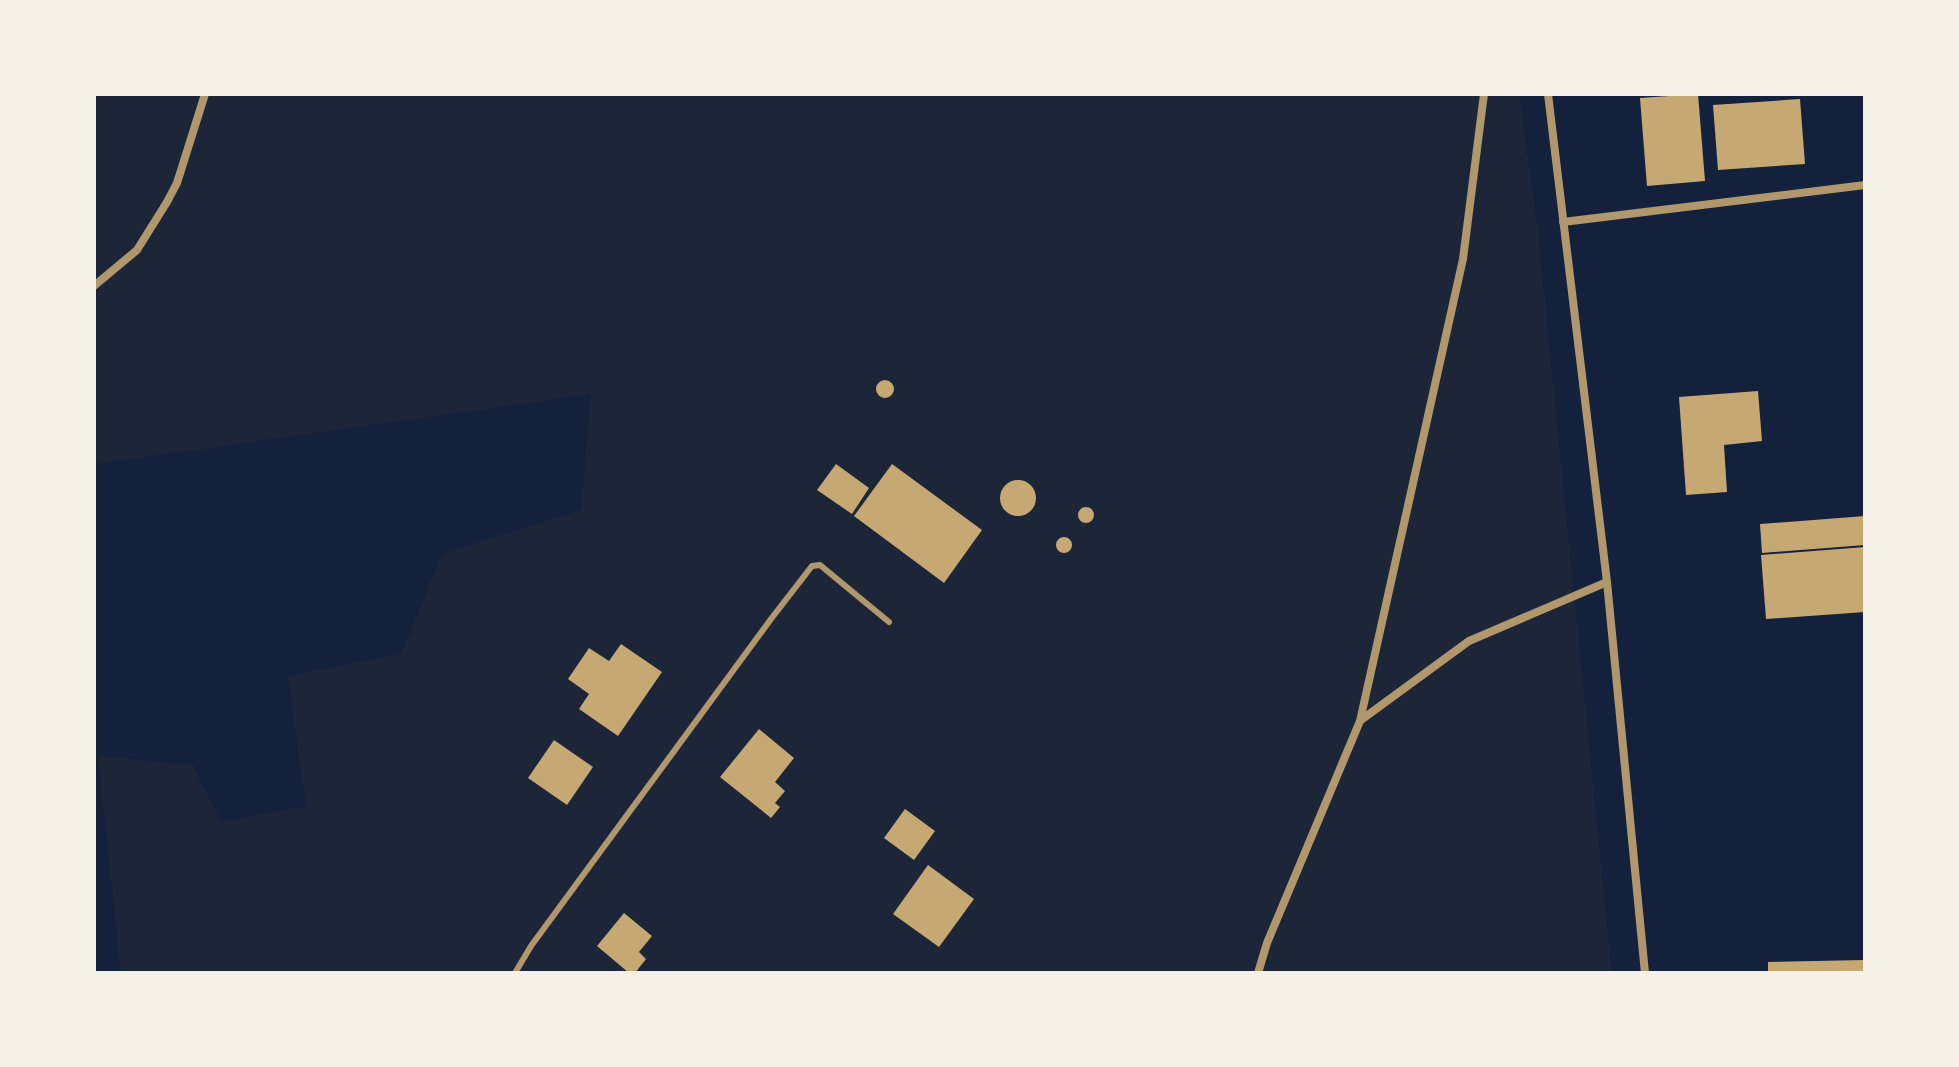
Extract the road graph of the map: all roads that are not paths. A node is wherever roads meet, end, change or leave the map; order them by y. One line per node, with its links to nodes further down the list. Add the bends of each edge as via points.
1 (205, 94): 6 (street, via 167,202 137,250)
2 (1484, 94): 9 (street, via 1463,259)
3 (1548, 94): 5 (street)
4 (1865, 185): 5 (street)
5 (1563, 222): 7 (street)
6 (94, 286)
7 (1607, 582): 9 (street, via 1469,641); 12 (street)
8 (889, 622): 10 (lane, via 820,565 812,566)
9 (1360, 721): 11 (street)
10 (515, 973)
11 (1258, 973)
12 (1645, 973)

